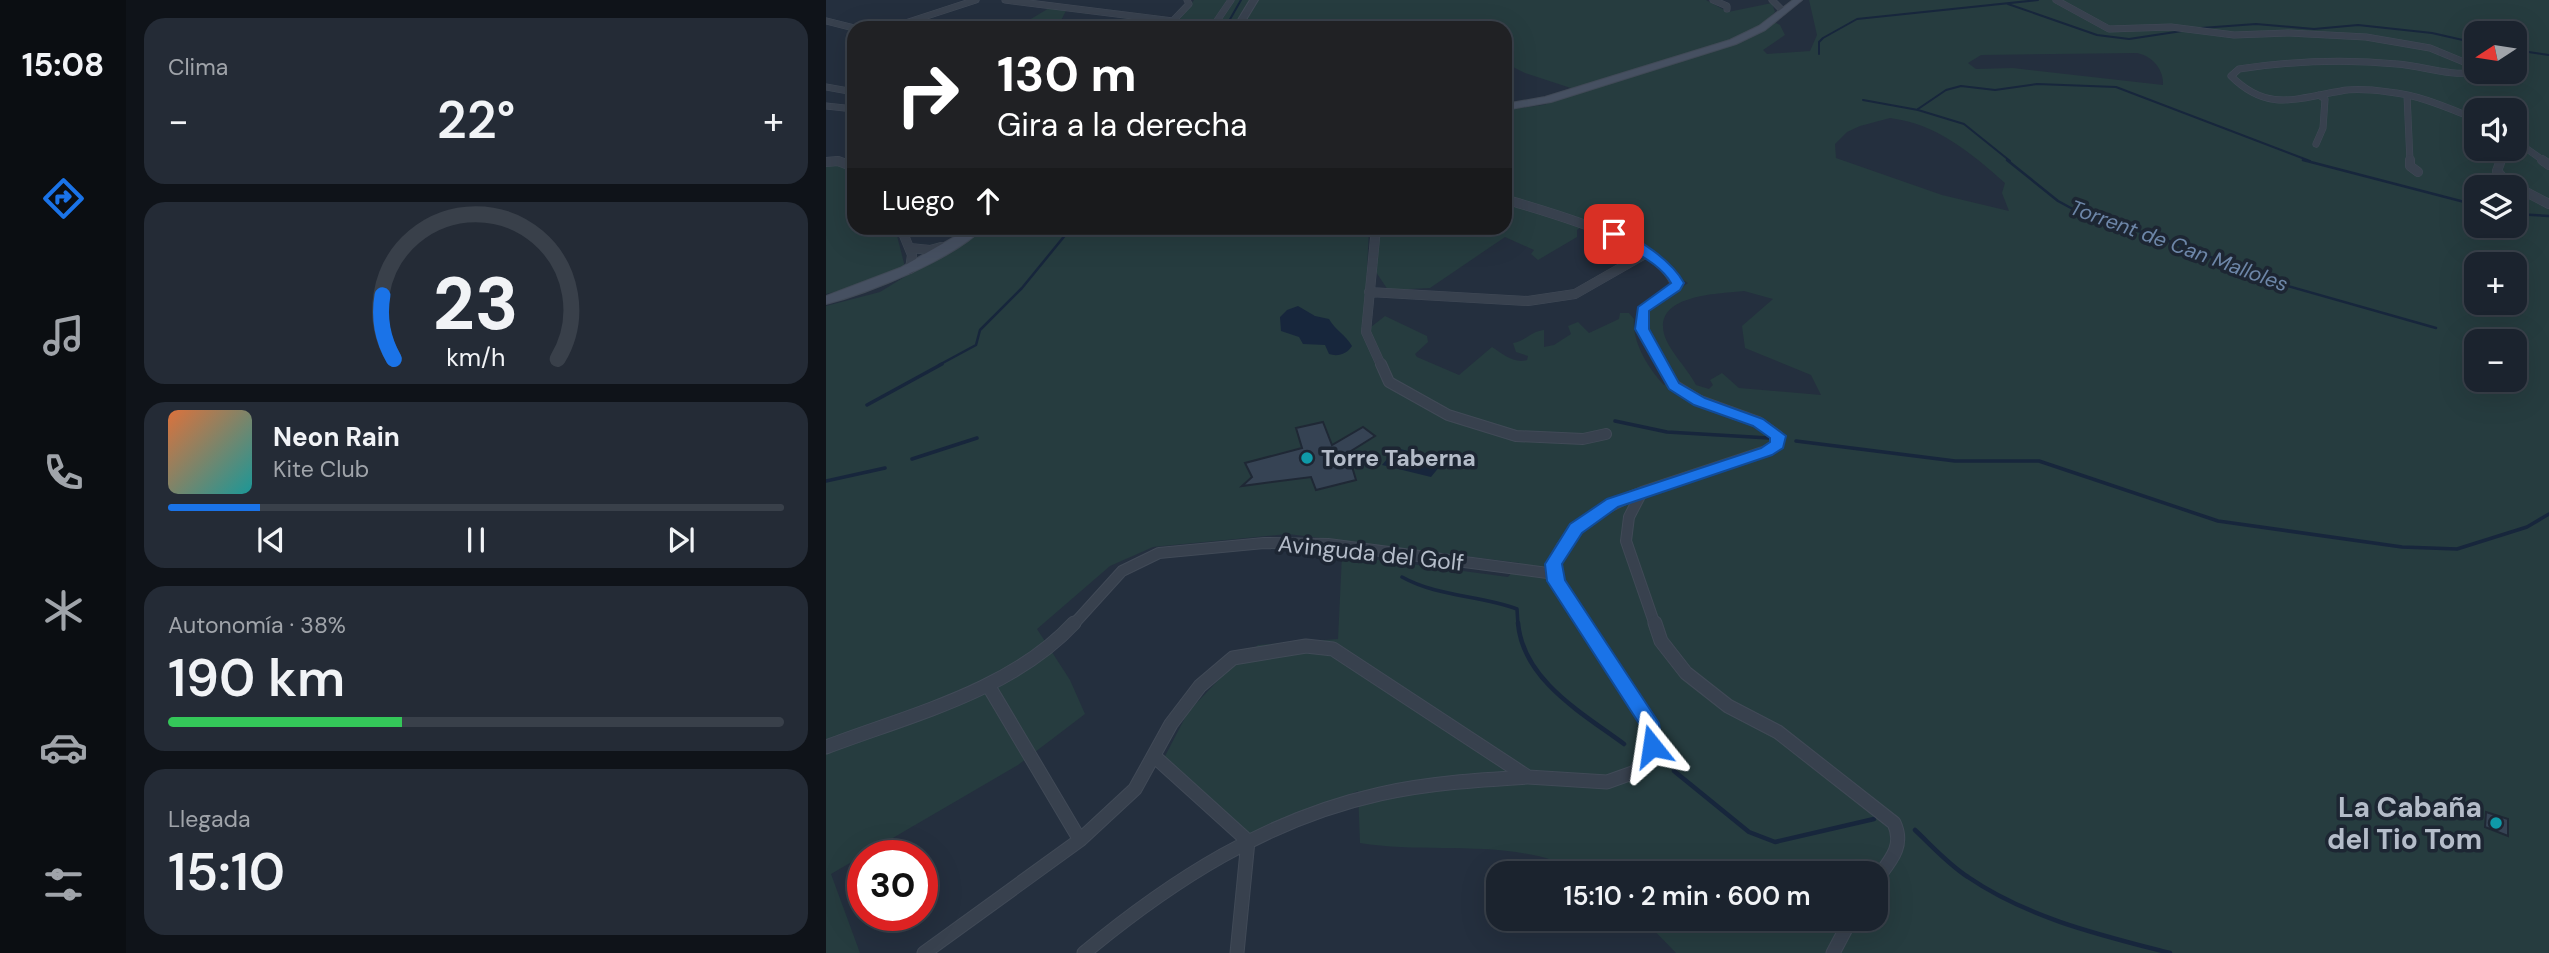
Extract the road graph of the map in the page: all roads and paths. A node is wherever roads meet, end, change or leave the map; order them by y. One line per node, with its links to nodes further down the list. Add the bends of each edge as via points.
1 (976, 0): 14 (street)
2 (1006, 0): 10 (street)
3 (1066, 0): 10 (street)
4 (1187, 0): 12 (street, via 1189,4)
5 (1231, 0): 15 (street)
6 (1254, 0): 16 (street)
7 (1713, 0): 11 (street)
8 (2056, 0): 18 (street, via 2109,29 2171,27 2234,35 2366,37 2430,48)
9 (1785, 3): 25 (main road, via 1753,33 1732,43 1547,100)
10 (1059, 6): 12 (street)
11 (1727, 9)
12 (1173, 20)
13 (826, 21): 17 (street)
14 (912, 21)
15 (1217, 21)
16 (1241, 21)
17 (847, 26)
18 (2464, 63)
19 (2464, 72): 22 (street, via 2323,59 2243,68 2231,74 2240,86 2271,99 2298,101)
20 (826, 87): 21 (street)
21 (847, 91)
22 (2319, 95): 23 (street, via 2343,90); 28 (street, via 2325,99 2323,128)
23 (2407, 95): 27 (street); 34 (street, via 2410,166)
24 (826, 106): 26 (street)
25 (1512, 106)
26 (847, 108)
27 (2464, 115)
28 (2316, 144)
29 (2527, 148): 33 (street)
30 (2501, 161): 36 (street, via 2497,171 2507,182)
31 (826, 162): 32 (street)
32 (847, 164)
33 (2549, 164)
34 (2418, 172)
35 (1512, 201): 43 (street, via 1618,236)
36 (2549, 204)
37 (904, 235): 42 (street)
38 (959, 235): 41 (main road)
39 (966, 235): 44 (main road)
40 (1375, 235): 45 (street)
41 (941, 247): 42 (street); 44 (main road)
42 (910, 248): 44 (street)
43 (1646, 254): 45 (street, via 1575,294 1528,301); 48 (street, via 1677,283 1643,309 1642,329 1674,385 1700,401 1758,422 1778,436 1777,444 1766,452)
44 (910, 270): 46 (main road)
45 (1369, 292): 47 (street, via 1366,332 1389,382 1448,415 1516,436 1583,439)
46 (826, 300)
47 (1605, 434)
48 (1642, 492): 49 (street, via 1612,503 1576,528 1554,564); 56 (street, via 1629,517 1626,541 1661,640 1686,673 1728,706 1779,732 1894,823 1900,836)
49 (1555, 574): 50 (street, Avinguda del Golf, via 1328,544 1264,543 1159,553 1122,571 1051,648); 53 (street, via 1649,723 1652,746 1635,772 1607,782)
50 (988, 685): 51 (street, Avinguda del Golf); 54 (street)
51 (826, 747)
52 (1154, 756): 53 (street, via 1200,686 1233,658 1306,646 1333,649); 54 (street, via 1135,789); 55 (street)
53 (1528, 777): 55 (street, via 1441,783 1359,799)
54 (1080, 840): 58 (street)
55 (1248, 841): 59 (street, via 1154,897); 60 (street)
56 (1888, 863)
57 (1844, 931): 61 (street)
58 (923, 953)
59 (1084, 953)
60 (1237, 953)
61 (1832, 953)

